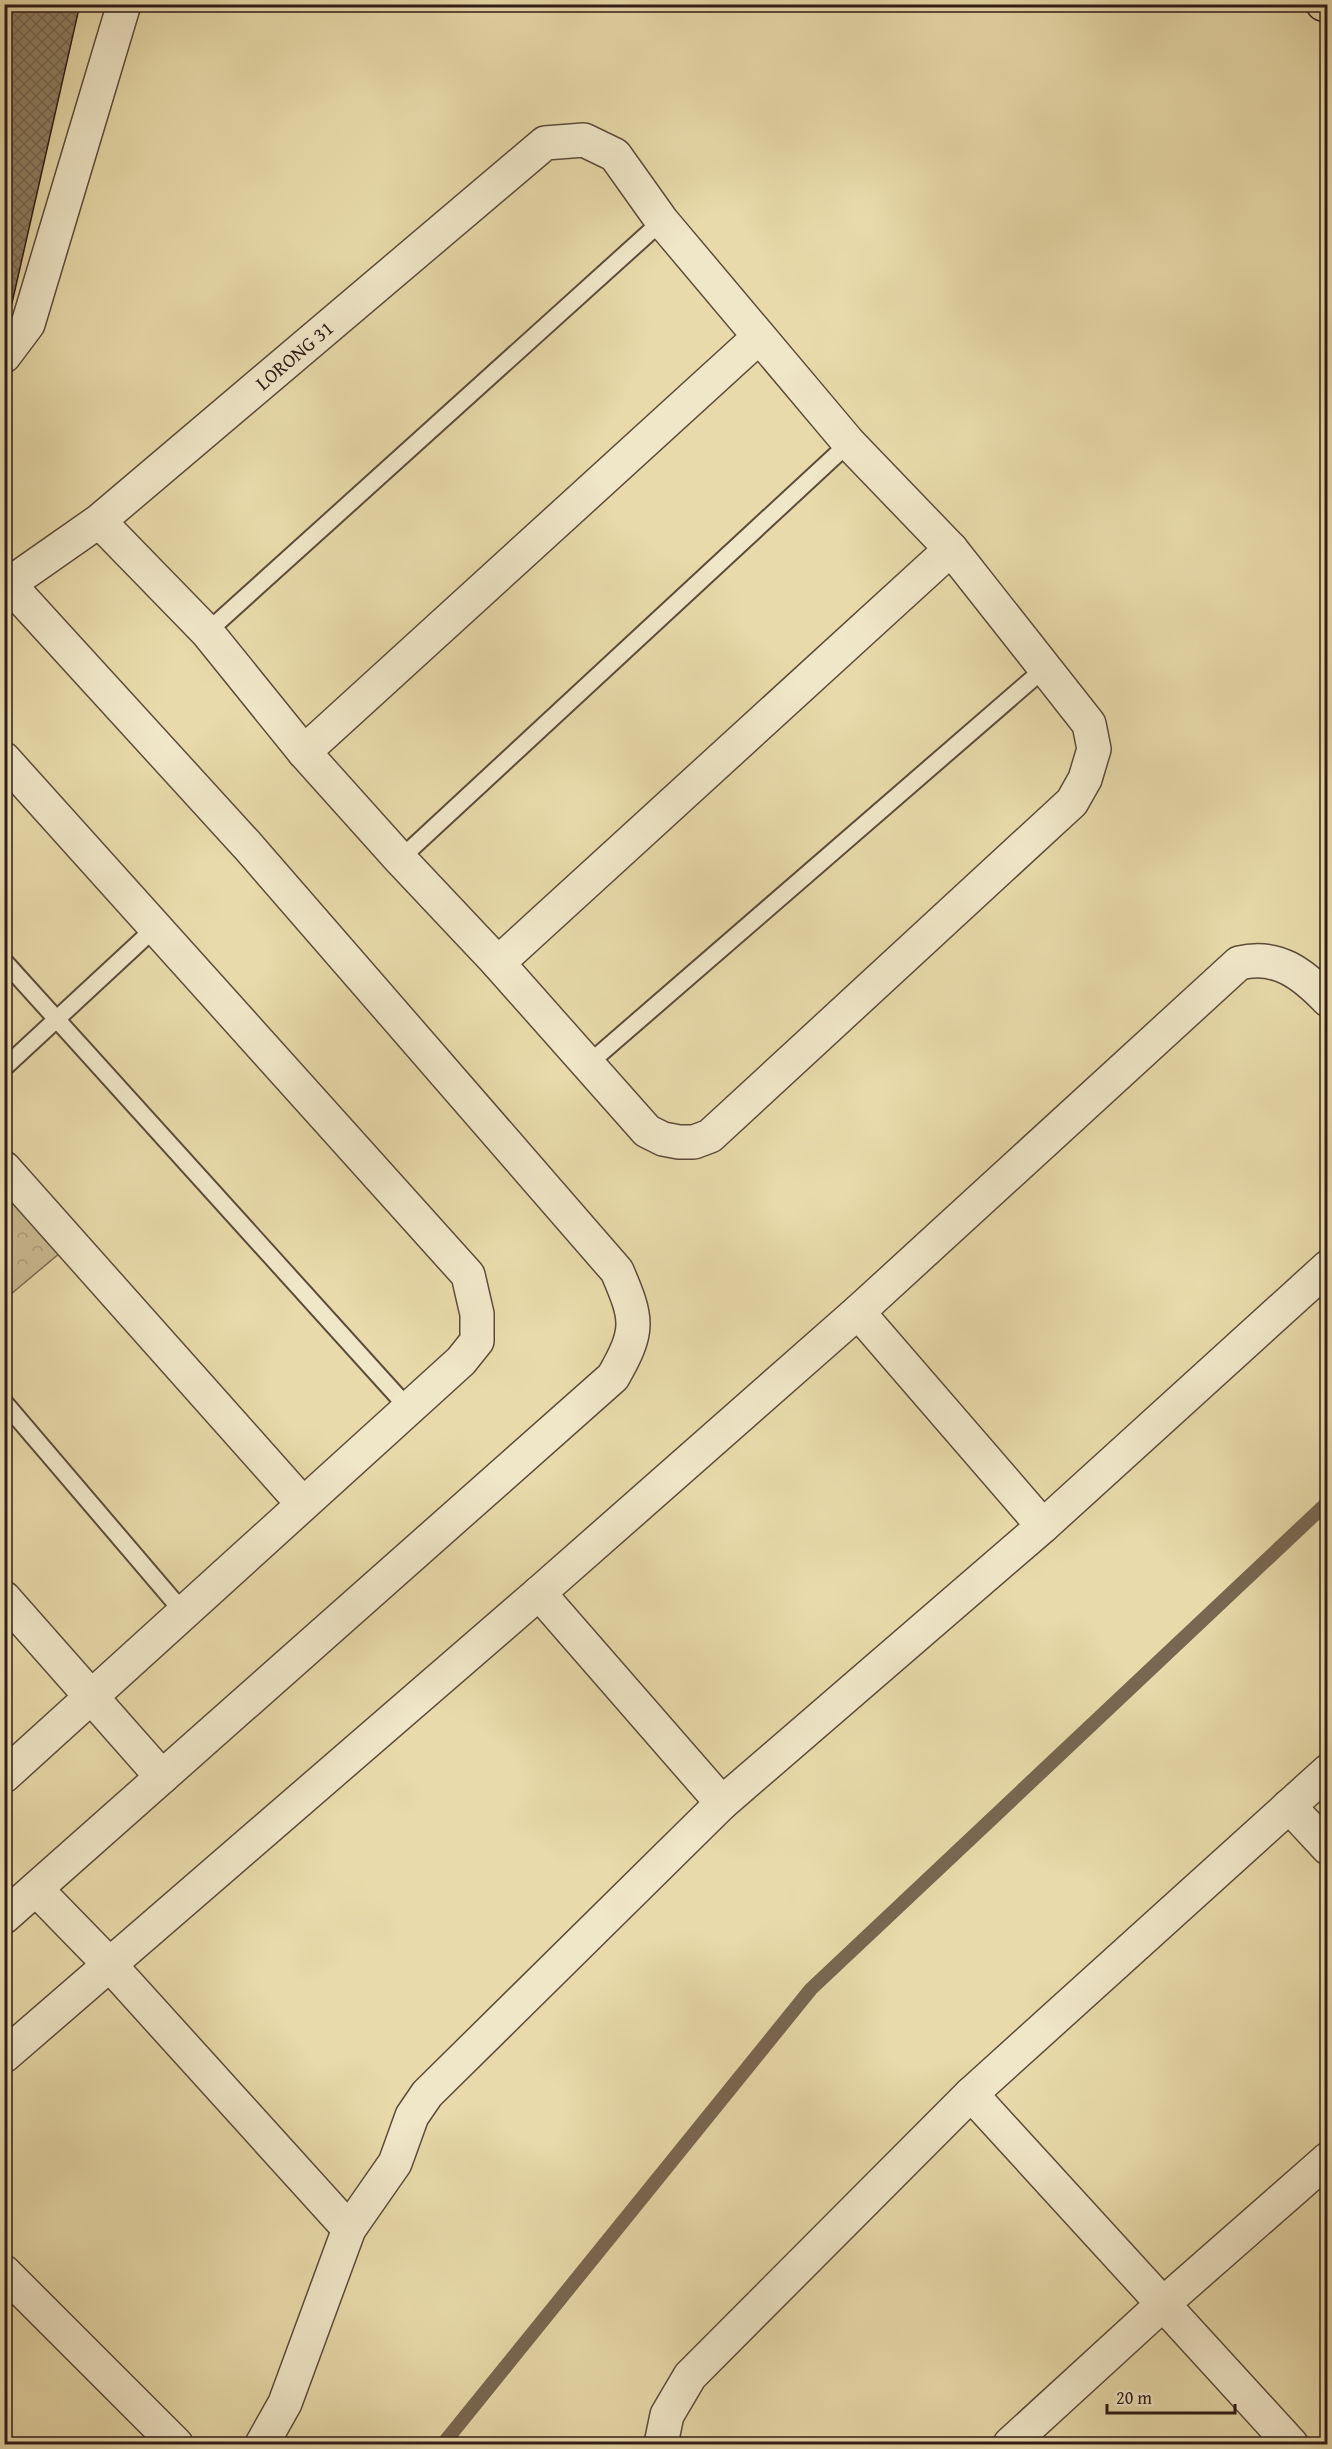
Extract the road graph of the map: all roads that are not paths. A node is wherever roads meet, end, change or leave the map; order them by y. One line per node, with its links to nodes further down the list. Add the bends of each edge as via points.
1 (124, 4): 5 (street)
2 (1323, 4): 3 (main road)
3 (1328, 6)
4 (662, 221): 6 (street); 9 (street, LORONG 31, via 615,155 584,140 545,143); 12 (lane)
5 (16, 322): 7 (street)
6 (759, 337): 8 (street); 14 (street)
7 (4, 356)
8 (849, 443): 10 (street); 16 (lane)
9 (99, 521): 11 (street, LORONG 31); 12 (street)
10 (951, 549): 13 (street); 19 (street)
11 (7, 581): 37 (street, via 247,845 617,1271 630,1301 634,1329 613,1377)
12 (207, 632): 14 (street)
13 (1045, 668): 22 (lane); 22 (street, via 1089,724 1094,749 1085,779 1072,802 710,1136 679,1142 647,1131)
14 (304, 752): 16 (street)
15 (4, 759): 17 (street)
16 (400, 859): 19 (street)
17 (156, 927): 21 (lane); 28 (street, via 468,1275 477,1314 477,1341)
18 (4, 961): 21 (lane)
19 (498, 963): 22 (street)
20 (1328, 1000): 26 (street, via 1307,978 1276,963 1256,958 1239,963)
21 (56, 1018): 23 (lane); 28 (lane)
22 (587, 1065)
23 (4, 1068)
24 (4, 1168): 29 (street)
25 (1328, 1267): 30 (street)
26 (858, 1312): 30 (street); 31 (street)
27 (4, 1402): 33 (lane)
28 (409, 1409): 29 (street)
29 (303, 1504): 33 (street)
30 (1042, 1526): 38 (street)
31 (539, 1593): 38 (street); 43 (street)
32 (4, 1598): 34 (street)
33 (184, 1612): 34 (street)
34 (91, 1697): 36 (street); 37 (street)
35 (1328, 1771): 39 (street)
36 (4, 1776)
37 (162, 1777): 41 (street)
38 (722, 1803): 47 (street, via 427,2094 412,2115 394,2163)
39 (1289, 1806): 40 (street); 45 (street)
40 (1328, 1848)
41 (36, 1890): 42 (street); 43 (street)
42 (4, 1917)
43 (110, 1965): 44 (street); 47 (street)
44 (4, 2056)
45 (971, 2094): 49 (street); 52 (street, via 690,2376 667,2415)
46 (1328, 2159): 49 (street)
47 (349, 2229): 51 (street, via 285,2403)
48 (4, 2272): 50 (street)
49 (1164, 2303): 53 (street); 54 (street)
50 (176, 2445)
51 (262, 2445)
52 (661, 2445)
53 (1010, 2445)
54 (1291, 2445)

